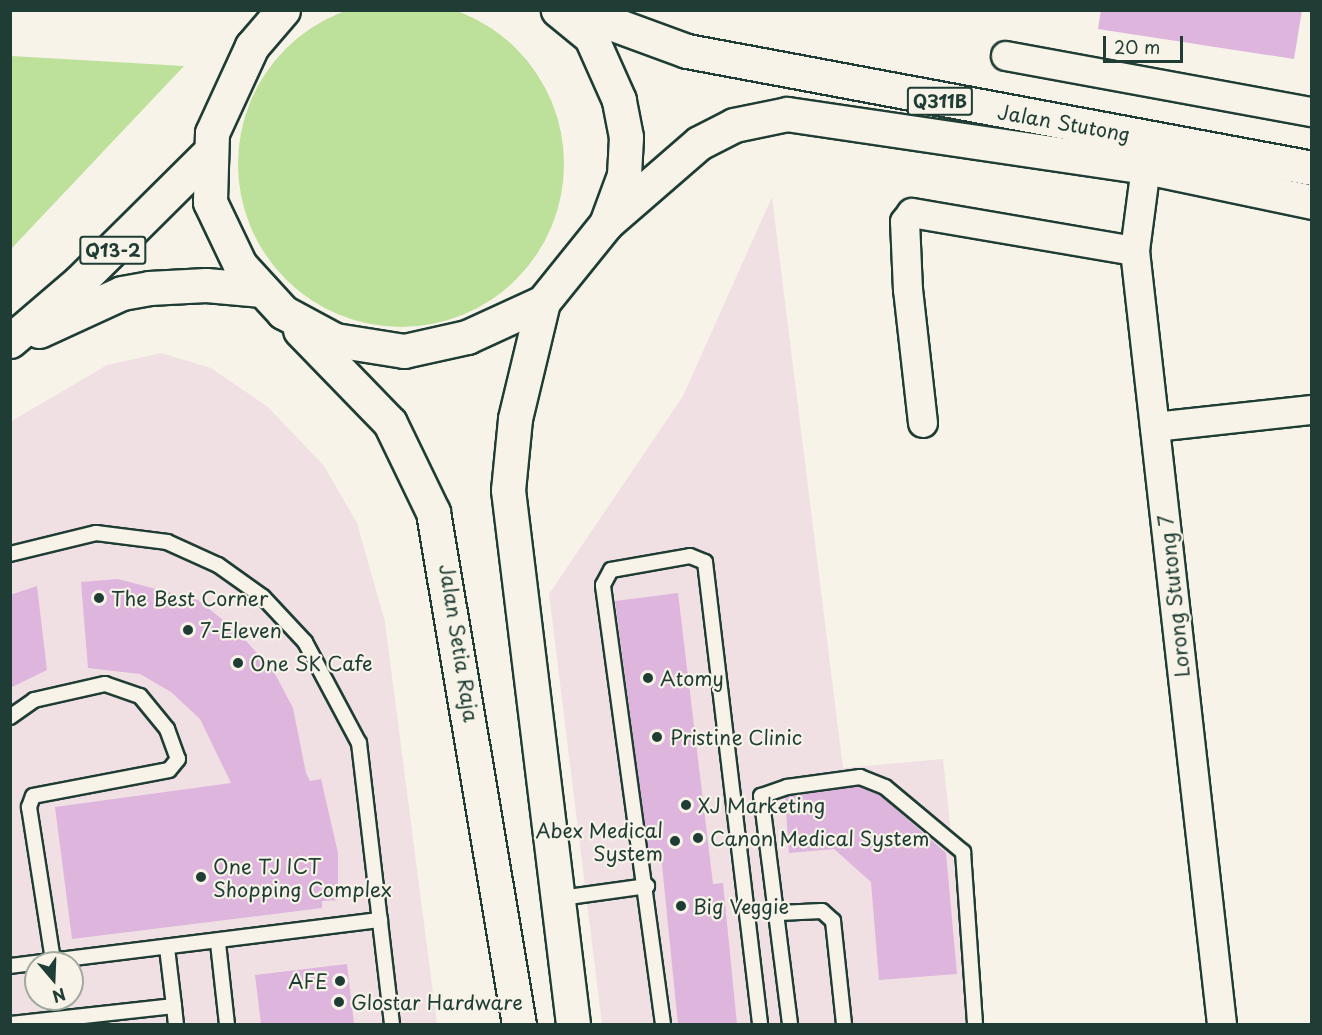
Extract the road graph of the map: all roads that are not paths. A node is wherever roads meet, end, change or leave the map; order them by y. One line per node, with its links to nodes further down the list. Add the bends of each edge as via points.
1 (261, 10): 5 (main road)
2 (283, 10): 5 (main road)
3 (558, 10): 12 (main road, via 591,37 619,100 626,137 624,175)
4 (575, 10): 10 (main road, Jalan Stutong / Q311B, via 687,51)
5 (252, 46): 8 (main road, Jalan Setia Raja, via 212,133)
6 (1006, 56): 7 (street)
7 (1311, 112)
8 (210, 152): 14 (main road, Jalan Setia Raja, via 210,202 223,238); 16 (main road, Q13-2, via 121,243)
9 (1146, 167): 11 (main road, Jalan Stutong); 12 (main road, Jalan Stutong, via 787,114 734,125 699,143); 13 (street, Lorong Stutong 7)
10 (1311, 168)
11 (1311, 202)
12 (606, 224): 15 (main road)
13 (1135, 251): 18 (street, via 912,213 905,222 908,290); 19 (street, Lorong Stutong 7)
14 (272, 301): 15 (main road, via 335,340 404,351 467,338); 16 (main road, Q13-2, via 195,285 122,293); 35 (main road, Jalan Setia Raja, via 390,423 433,512)
15 (543, 302): 23 (main road, via 515,419 508,490)
16 (10, 342)
17 (1311, 410): 19 (street)
18 (923, 423)
19 (1155, 427): 42 (street, Lorong Stutong 7)
20 (10, 554): 25 (lane, via 96,533 167,542 218,565 263,597 305,642 359,743)
21 (10, 717): 28 (lane, via 34,700 105,684 140,696 167,729 178,759 169,770 33,795 29,807)
22 (647, 886): 23 (lane); 37 (lane); 38 (lane, via 603,585 611,570 699,556 705,562)
23 (561, 898): 36 (main road)
24 (779, 913): 39 (lane); 40 (lane, via 822,911 833,921); 41 (lane, via 760,796 787,787 874,780 956,841 963,852)
25 (380, 920): 26 (lane); 34 (lane)
26 (218, 944): 27 (lane); 33 (lane)
27 (167, 948): 29 (lane); 30 (lane)
28 (51, 951)
29 (84, 957)
30 (174, 1006): 31 (lane); 32 (lane)
31 (11, 1024)
32 (176, 1024)
33 (227, 1024)
34 (392, 1024)
35 (519, 1024)
36 (573, 1024)
37 (663, 1024)
38 (760, 1024)
39 (790, 1024)
40 (844, 1024)
41 (975, 1024)
42 (1222, 1024)

